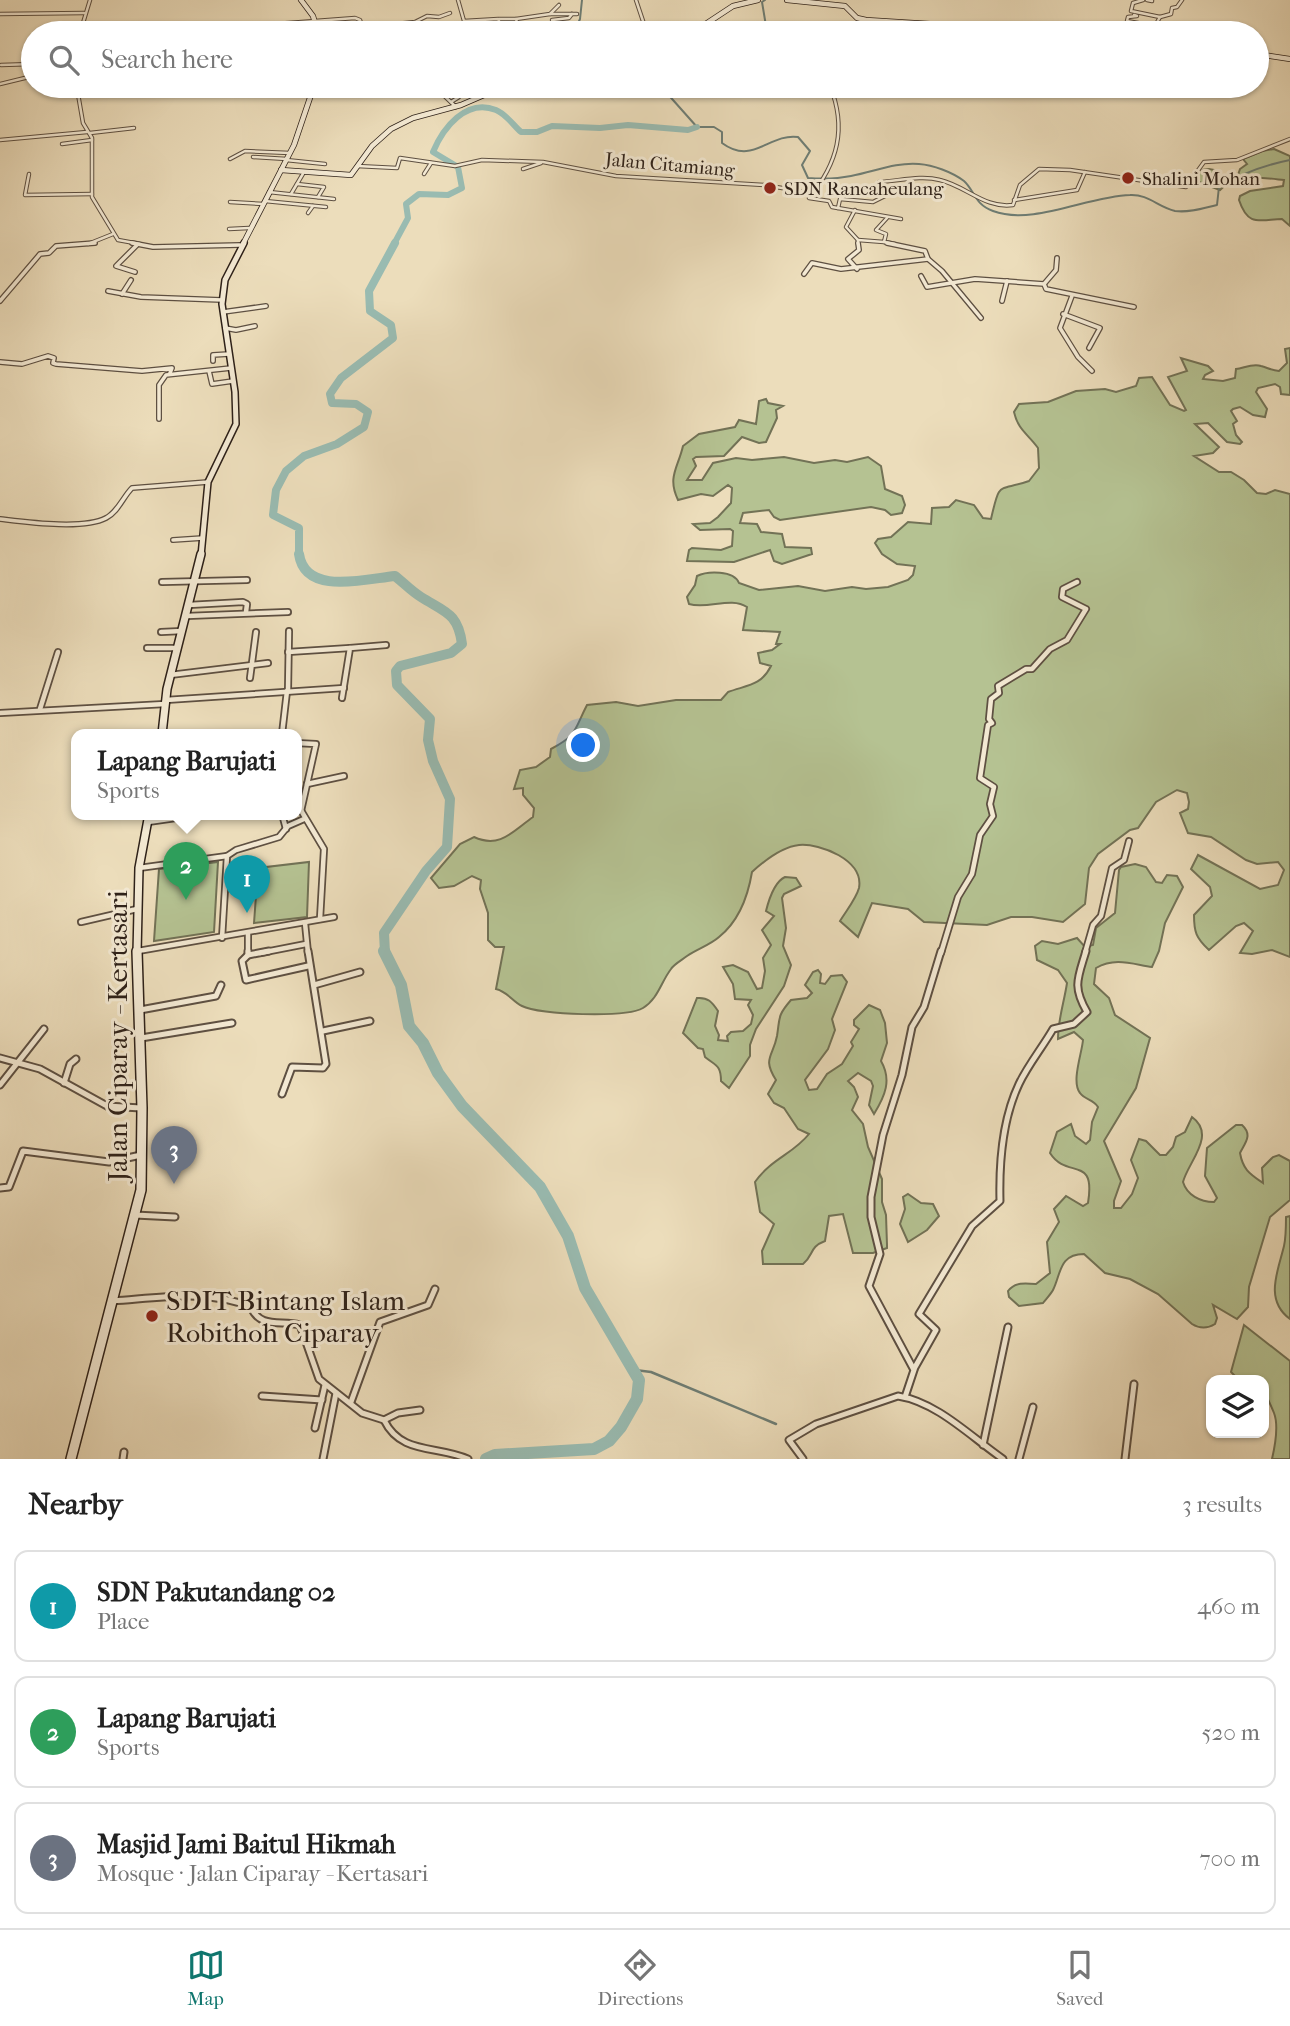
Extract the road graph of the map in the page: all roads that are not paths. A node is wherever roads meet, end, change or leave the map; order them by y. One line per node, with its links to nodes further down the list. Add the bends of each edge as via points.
1 (90, 0): 14 (street)
2 (301, 0): 26 (main road)
3 (458, 0): 28 (street)
4 (636, 0): 30 (street)
5 (758, 0): 31 (main road, via 733,6)
6 (786, 0): 9 (main road)
7 (1145, 0): 10 (street); 13 (street, via 1133,3)
8 (1182, 0): 20 (street, via 1171,14)
9 (819, 1): 11 (main road)
10 (1152, 1)
11 (845, 3): 24 (main road, via 857,18)
12 (559, 5): 17 (street)
13 (1131, 11): 20 (street); 33 (street, via 1136,16)
14 (84, 13): 16 (street); 25 (street)
15 (450, 13): 27 (street)
16 (0, 14)
17 (550, 14): 18 (street); 22 (street)
18 (572, 14): 19 (street); 23 (street, via 569,19)
19 (577, 14)
20 (1160, 17): 34 (street)
21 (498, 19): 22 (street); 29 (street)
22 (516, 19)
23 (552, 20)
24 (866, 20): 32 (main road)
25 (82, 21)
26 (312, 21)
27 (417, 21)
28 (465, 21)
29 (476, 21)
30 (643, 21)
31 (710, 21)
32 (882, 21)
33 (1127, 21)
34 (1157, 21)
35 (1269, 56): 36 (main road)
36 (1290, 59)
37 (21, 64): 38 (street)
38 (1, 65)
39 (21, 79): 40 (street)
40 (0, 84)
41 (78, 98): 50 (street)
42 (311, 98): 55 (main road)
43 (447, 98): 47 (street)
44 (457, 98): 47 (street)
45 (477, 98): 48 (main road)
46 (835, 98): 71 (street, via 838,146 823,181)
47 (451, 102): 48 (street)
48 (456, 107): 62 (main road, via 413,118 391,130)
49 (134, 128): 50 (street)
50 (88, 133): 52 (street); 53 (street)
51 (1290, 139): 66 (street, via 1237,160 1204,162 1186,187)
52 (0, 140)
53 (92, 140): 54 (street); 72 (street)
54 (62, 144)
55 (290, 153): 57 (street, via 245,150); 58 (main road)
56 (253, 157): 58 (street)
57 (230, 159)
58 (286, 160): 61 (street); 64 (main road)
59 (541, 162): 60 (street, Jalan Citamiang); 63 (street); 71 (street, Jalan Citamiang, via 616,176 764,185)
60 (432, 163): 62 (street, Jalan Citamiang, via 400,158 397,168); 68 (street)
61 (325, 164)
62 (357, 166): 65 (main road, via 349,175)
63 (523, 169)
64 (281, 170): 65 (main road); 70 (main road)
65 (304, 172): 69 (street)
66 (1085, 172): 76 (street, via 1079,189); 76 (street, via 1034,170)
67 (29, 174): 72 (street, via 25,195)
68 (424, 174)
69 (297, 184): 73 (street); 74 (street, via 324,187)
70 (270, 192): 73 (street); 78 (main road)
71 (812, 193): 81 (street, via 809,199 829,201 831,207)
72 (92, 194): 88 (street)
73 (291, 194): 74 (street)
74 (318, 197): 75 (street)
75 (334, 199)
76 (1014, 200): 81 (street, via 1012,205 999,207 940,180 881,181 878,187 885,196 873,202 840,199)
77 (230, 202): 78 (street)
78 (264, 203): 79 (street); 86 (main road)
79 (313, 206): 80 (street); 83 (street)
80 (326, 207)
81 (838, 208): 82 (street)
82 (855, 210): 84 (street); 89 (street, via 846,227)
83 (308, 213)
84 (887, 218): 85 (street); 90 (street, via 876,230 886,234)
85 (901, 219)
86 (249, 228): 87 (street); 92 (main road)
87 (229, 229)
88 (113, 234): 91 (street); 104 (street, via 101,242 58,246 41,254)
89 (858, 240): 90 (street); 95 (street, via 859,250 848,259)
90 (884, 242): 94 (street, via 920,248)
91 (138, 245): 92 (street); 96 (street, via 116,266)
92 (240, 245): 108 (main road, via 227,271)
93 (1057, 258): 102 (street, via 1056,270)
94 (928, 259): 95 (street); 101 (street)
95 (856, 269): 97 (street, via 812,262)
96 (135, 272)
97 (804, 274)
98 (921, 276): 101 (street, via 927,287)
99 (131, 280): 106 (street)
100 (1007, 281): 101 (street, via 975,279); 102 (street); 110 (street)
101 (952, 284): 115 (street)
102 (1044, 284): 107 (street, via 1046,289)
103 (0, 288): 104 (street)
104 (9, 289): 109 (street)
105 (108, 291): 106 (street)
106 (122, 294): 108 (street)
107 (1072, 296): 112 (street); 114 (street)
108 (222, 300): 113 (main road)
109 (0, 301)
110 (1002, 301)
111 (266, 306): 113 (street)
112 (1134, 307)
113 (223, 312): 117 (main road)
114 (1063, 314): 118 (street, via 1100,328); 124 (street, via 1060,329 1079,360)
115 (981, 318)
116 (255, 326): 117 (street)
117 (225, 328): 119 (main road)
118 (1089, 348)
119 (229, 354): 120 (street, via 213,355); 122 (main road)
120 (213, 361)
121 (0, 362): 125 (street, via 27,364 50,356 54,364 142,371 172,368)
122 (231, 368): 123 (street); 126 (main road)
123 (209, 371): 125 (street); 126 (street, via 212,384)
124 (1092, 371)
125 (170, 373): 127 (street, via 160,380)
126 (233, 382): 128 (main road, via 236,424)
127 (159, 419)
128 (208, 482): 131 (street, via 132,488 110,515 97,520); 132 (main road)
129 (11, 514): 131 (street)
130 (0, 519): 131 (street)
131 (8, 520)
132 (204, 538): 133 (street); 135 (main road)
133 (173, 540)
134 (247, 580): 135 (street)
135 (196, 581): 136 (street); 138 (main road)
136 (162, 582)
137 (1077, 582): 209 (street, via 1063,589 1062,597 1086,609 1067,640 1050,649 1032,669 998,686 999,693 991,699 992,723 982,752 980,778 994,788 993,816 980,835 972,874 958,897 924,1007 912,1027 883,1135 871,1217 880,1254 869,1286)
138 (189, 605): 139 (street, via 243,602); 141 (main road)
139 (246, 612): 140 (street); 141 (street)
140 (288, 612)
141 (187, 617): 142 (main road)
142 (183, 631): 144 (street); 148 (main road)
143 (289, 631): 151 (street)
144 (161, 632)
145 (256, 632): 152 (street)
146 (386, 645): 149 (street)
147 (147, 648): 148 (street)
148 (178, 648): 154 (main road)
149 (350, 648): 151 (street); 156 (street)
150 (58, 652): 160 (street)
151 (289, 652): 157 (street)
152 (252, 663): 153 (street); 154 (street); 155 (street)
153 (268, 663)
154 (170, 675): 159 (main road)
155 (250, 678)
156 (344, 688): 157 (street); 158 (street)
157 (288, 690): 159 (street); 163 (street)
158 (342, 698)
159 (165, 702): 160 (street); 162 (main road)
160 (40, 709): 161 (street)
161 (0, 713)
162 (162, 729)
163 (283, 729)
164 (302, 743): 166 (street, via 316,744)
165 (344, 776): 166 (street)
166 (307, 784): 167 (street)
167 (303, 816): 177 (street, via 324,849)
168 (148, 820): 174 (main road, Jalan Ciparay - Kertasari)
169 (284, 820): 171 (street)
170 (298, 820): 171 (street)
171 (286, 829): 173 (street, via 274,839)
172 (1129, 841): 209 (street, via 1124,860 1112,868 1101,916 1093,926 1076,984 1087,1012 1074,1024 1054,1029 1019,1082 1009,1108 1000,1201 972,1226 919,1314 936,1330)
173 (228, 856): 174 (street); 181 (street)
174 (139, 868): 175 (main road, Jalan Ciparay - Kertasari)
175 (137, 909): 178 (street); 183 (main road, Jalan Ciparay - Kertasari)
176 (334, 917): 177 (street)
177 (320, 919): 179 (street)
178 (81, 922)
179 (305, 923): 180 (street); 182 (street)
180 (248, 934): 181 (street); 184 (street)
181 (222, 938): 183 (street)
182 (306, 944): 184 (street); 185 (street)
183 (137, 951): 189 (main road, Jalan Ciparay - Kertasari)
184 (248, 955): 185 (street, via 242,961 246,980)
185 (308, 966): 188 (street)
186 (360, 972): 188 (street)
187 (220, 985): 189 (street, via 216,996)
188 (314, 985): 193 (street)
189 (139, 1010): 194 (main road, Jalan Ciparay - Kertasari)
190 (370, 1021): 193 (street)
191 (232, 1023): 194 (street)
192 (44, 1028): 197 (street)
193 (323, 1031): 200 (street, via 326,1064 315,1069 292,1067)
194 (140, 1038): 201 (main road, Jalan Ciparay - Kertasari)
195 (0, 1058): 197 (street)
196 (76, 1059): 198 (street)
197 (17, 1063): 198 (street); 199 (street)
198 (64, 1083): 201 (street, via 107,1106)
199 (0, 1085)
200 (282, 1094)
201 (142, 1108): 202 (main road, Jalan Ciparay - Kertasari)
202 (142, 1155): 203 (street, via 109,1162 23,1151 9,1187); 204 (main road, Jalan Ciparay - Kertasari)
203 (0, 1188)
204 (135, 1215): 205 (street); 207 (main road, Jalan Ciparay - Kertasari)
205 (175, 1217)
206 (435, 1289): 216 (street, via 428,1305 380,1322)
207 (112, 1301): 211 (street, via 230,1299 251,1307 260,1322 300,1325 315,1371); 222 (main road, Jalan Ciparay - Kertasari)
208 (1008, 1327): 221 (street)
209 (914, 1370): 214 (street)
210 (1134, 1384): 228 (street)
211 (325, 1385): 212 (street); 215 (street)
212 (336, 1393): 216 (street); 223 (street)
213 (262, 1396): 215 (street)
214 (905, 1397): 221 (street, via 935,1411); 225 (street, via 802,1427 789,1440)
215 (322, 1400): 220 (street)
216 (351, 1402): 219 (street, via 362,1413)
217 (1033, 1406): 227 (street)
218 (420, 1410): 219 (street)
219 (384, 1420): 224 (street, via 390,1441 399,1449)
220 (315, 1428)
221 (983, 1446): 226 (street)
222 (71, 1459)
223 (323, 1459)
224 (468, 1459)
225 (803, 1459)
226 (1003, 1459)
227 (1019, 1459)
228 (1125, 1459)

